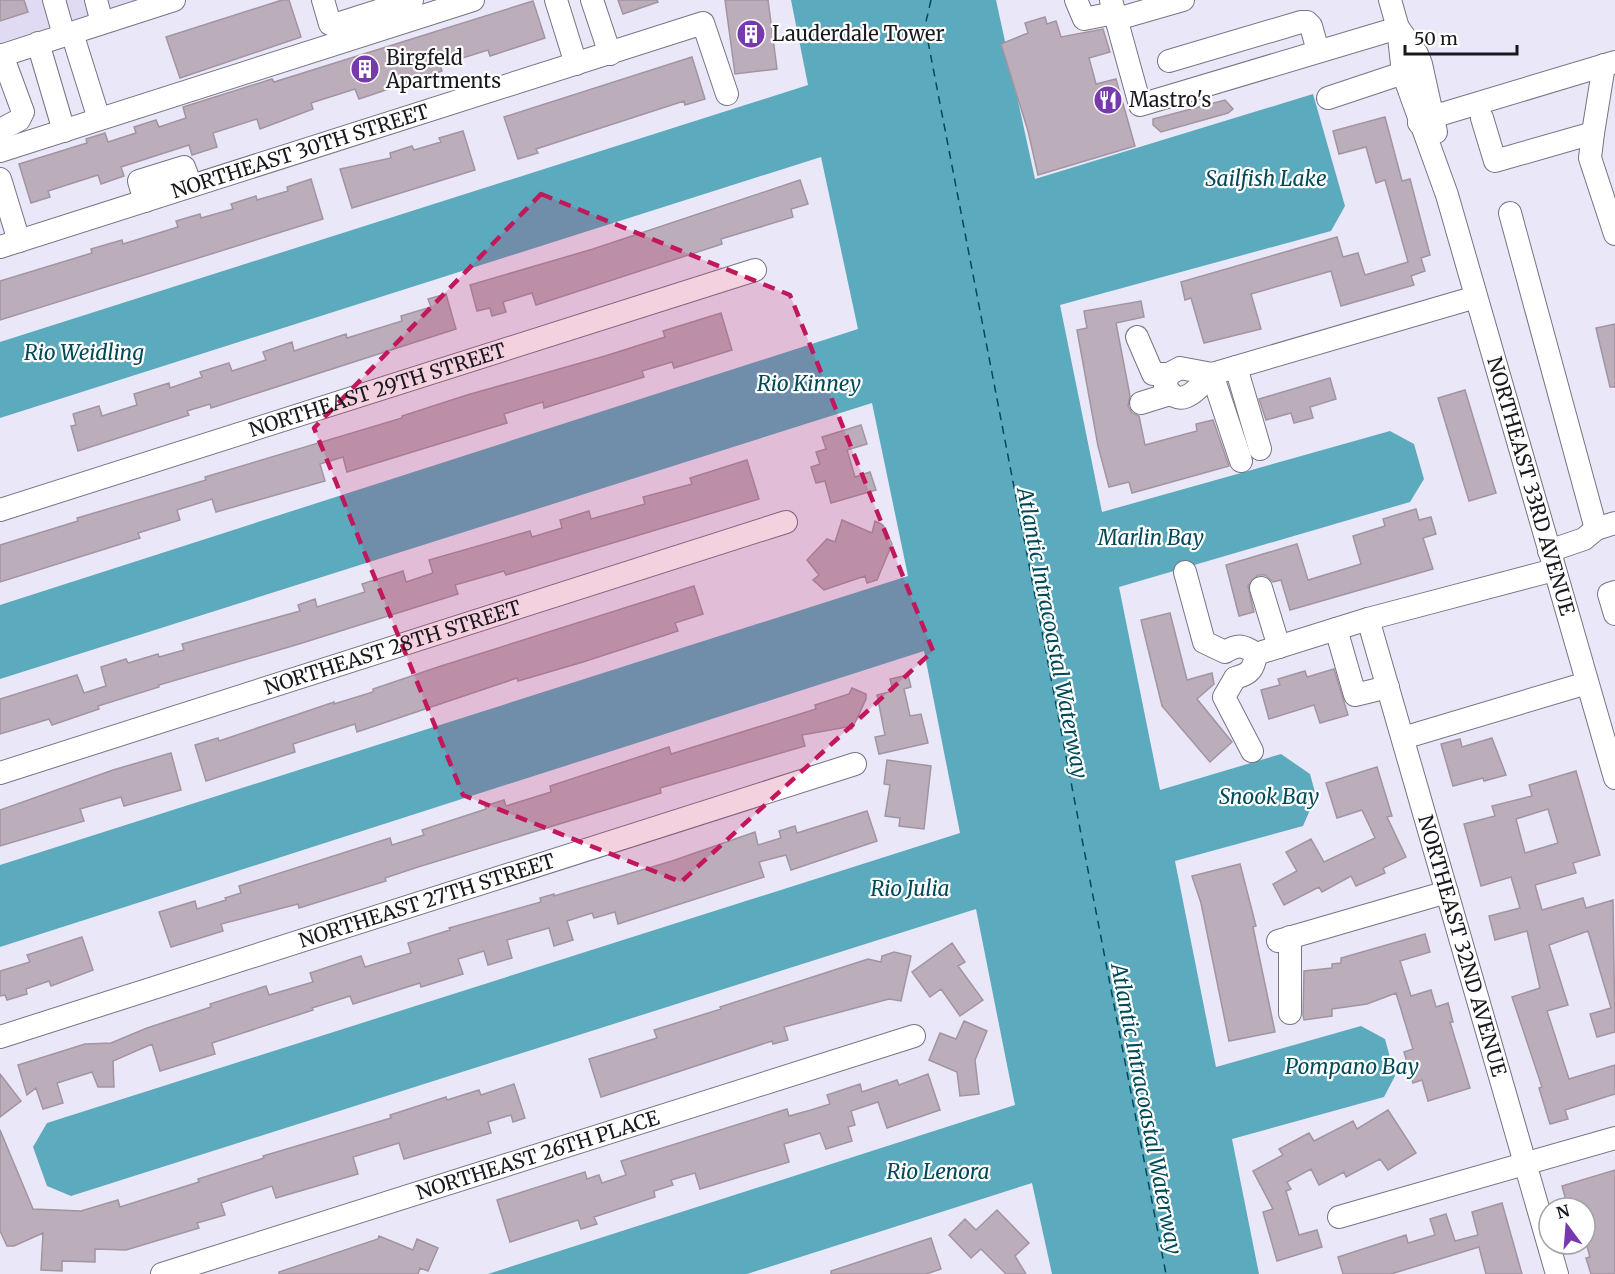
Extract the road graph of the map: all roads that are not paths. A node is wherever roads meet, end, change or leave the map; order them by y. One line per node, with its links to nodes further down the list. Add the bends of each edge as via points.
1 (54, 0): 16 (street)
2 (96, 0): 14 (street)
3 (323, 0): 4 (street, via 334,26)
4 (412, 0)
5 (556, 0): 25 (street)
6 (592, 0): 21 (street)
7 (1076, 0): 13 (street, via 1084,19)
8 (1183, 0): 13 (street)
9 (1390, 0): 15 (street, NORTHEAST 33RD AVENUE)
10 (170, 1): 12 (street)
11 (461, 2): 33 (street)
12 (132, 6): 14 (street)
13 (1114, 10): 28 (street, via 1140,105)
14 (102, 23): 16 (street)
15 (1398, 28): 20 (street); 26 (street, NORTHEAST 33RD AVENUE, via 1417,54)
16 (68, 34): 18 (street); 33 (street)
17 (1256, 35): 19 (street); 20 (street, via 1307,22); 27 (street)
18 (38, 43): 22 (street); 36 (street)
19 (1206, 50): 23 (street); 28 (street)
20 (1318, 51): 27 (street)
21 (610, 54): 25 (street, NORTHEAST 30TH STREET); 30 (street, NORTHEAST 30TH STREET, via 703,23)
22 (1, 55): 29 (street)
23 (1169, 61)
24 (1610, 63): 34 (street); 37 (street)
25 (576, 64): 42 (street, NORTHEAST 30TH STREET, via 122,200)
26 (1420, 66): 31 (street); 34 (street, NORTHEAST 33RD AVENUE)
27 (1265, 67): 28 (street)
28 (1215, 81)
29 (7, 90): 35 (street, via 23,112 19,120)
30 (727, 94)
31 (1328, 98)
32 (1482, 118): 37 (street, via 1495,161)
33 (99, 119): 36 (street)
34 (1426, 120): 44 (street, NORTHEAST 33RD AVENUE)
35 (0, 130)
36 (64, 130): 38 (street)
37 (1593, 133): 41 (street, via 1590,158)
38 (0, 151)
39 (0, 179): 42 (street)
40 (1510, 213): 52 (street)
41 (1615, 234)
42 (9, 244)
43 (755, 270): 50 (street, NORTHEAST 29TH STREET)
44 (1476, 297): 46 (street); 53 (street, NORTHEAST 33RD AVENUE)
45 (1137, 337): 48 (street, via 1153,374)
46 (1236, 367): 47 (street); 47 (street, via 1250,455)
47 (1212, 374): 48 (street, via 1180,368)
48 (1169, 384): 49 (street)
49 (1141, 403)
50 (0, 510)
51 (786, 522): 67 (street, NORTHEAST 28TH STREET)
52 (1605, 526): 53 (street)
53 (1552, 560): 56 (street); 62 (street, NORTHEAST 33RD AVENUE)
54 (1185, 572): 59 (street, via 1204,642)
55 (1261, 588): 58 (street)
56 (1368, 619): 57 (street); 63 (street, NORTHEAST 32ND AVENUE)
57 (1336, 629): 58 (street); 63 (street, via 1355,695)
58 (1279, 647): 60 (street)
59 (1225, 652): 60 (street, via 1234,646 1245,646); 61 (street, via 1224,671)
60 (1257, 654): 61 (street, via 1254,668)
61 (1235, 678): 65 (street, via 1224,697)
62 (1587, 683): 64 (street); 68 (street, NORTHEAST 33RD AVENUE)
63 (1388, 687): 64 (street, NORTHEAST 32ND AVENUE)
64 (1402, 738): 69 (street, NORTHEAST 32ND AVENUE)
65 (1252, 751)
66 (855, 764): 72 (street, NORTHEAST 27TH STREET)
67 (0, 773)
68 (1615, 778)
69 (1447, 892): 70 (street, via 1284,939); 74 (street, NORTHEAST 32ND AVENUE)
70 (1290, 1013)
71 (914, 1036): 76 (street, NORTHEAST 26TH PLACE)
72 (0, 1037)
73 (1615, 1138): 74 (street)
74 (1525, 1163): 75 (street); 77 (street, NORTHEAST 32ND AVENUE)
75 (1339, 1217)
76 (162, 1274)
77 (1557, 1274)

